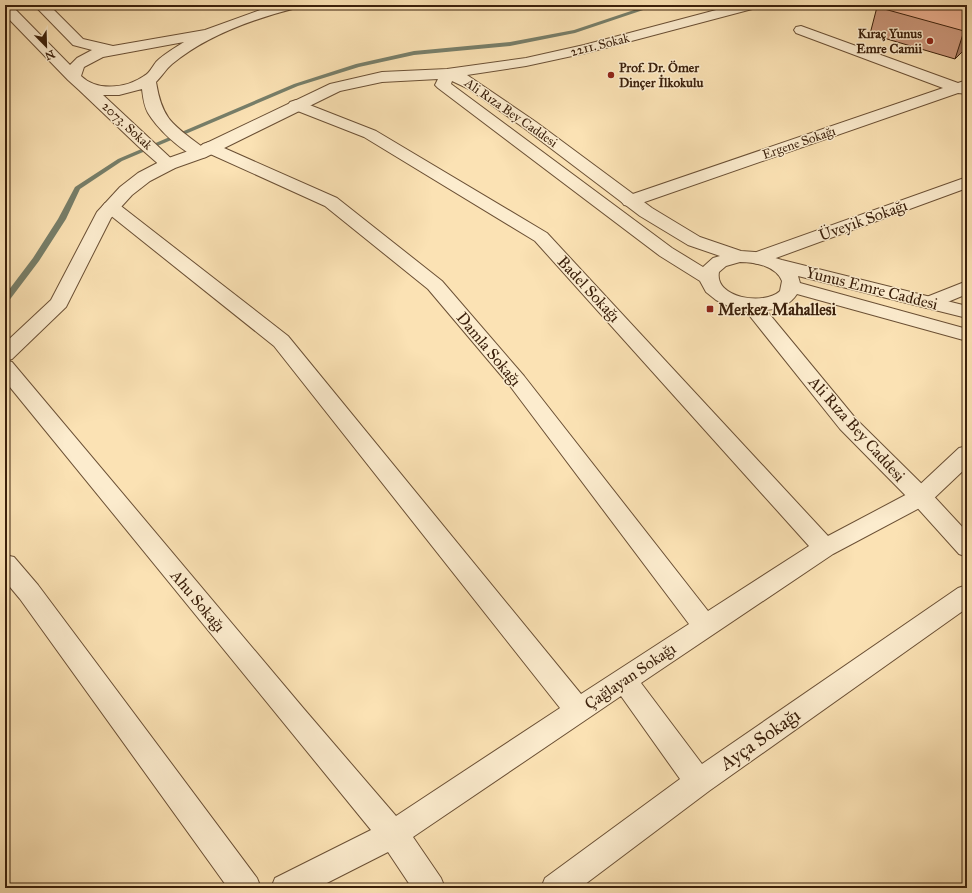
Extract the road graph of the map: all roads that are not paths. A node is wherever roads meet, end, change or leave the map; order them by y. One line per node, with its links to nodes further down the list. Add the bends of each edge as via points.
1 (41, 5): 7 (street, via 78,42)
2 (291, 5): 6 (street, via 270,10)
3 (750, 5): 9 (street, 2211. Sokak, via 586,49)
4 (5, 7): 10 (street)
5 (801, 30): 13 (street)
6 (208, 34): 7 (street); 8 (street)
7 (119, 50): 8 (street, via 138,50 155,56); 10 (street, via 99,53 82,61 73,70)
8 (160, 67): 11 (street, via 157,74)
9 (447, 74): 14 (street, 2211. Sokak, via 382,77 335,87); 18 (street, Ali Rıza Bey Caddesi, via 469,82); 23 (street, Ali Rıza Bey Caddesi, via 443,85 666,252)
10 (72, 77): 12 (street, 2073. Sokak)
11 (148, 80): 12 (street, via 117,90); 15 (street, 2073. Sokak, via 158,116 172,131)
12 (86, 88): 16 (street, 2073. Sokak)
13 (964, 88): 18 (street, Ergene Sokağı)
14 (296, 105): 15 (street, 2211. Sokak); 34 (street, Badel Sokağı, via 370,134 541,237)
15 (200, 148): 16 (street, 2211. Sokak); 38 (street, Damla Sokağı, via 331,202 435,285 517,381)
16 (166, 162): 19 (street, 2211. Sokak, via 126,191)
17 (967, 182): 21 (street, Üveyik Sokağı)
18 (630, 201): 20 (street, Ali Rıza Bey Caddesi, via 694,241)
19 (112, 207): 30 (street, 2211. Sokak, via 103,216 59,303); 40 (street, via 281,341)
20 (739, 256): 21 (street); 23 (street, via 716,263)
21 (758, 258): 22 (street)
22 (778, 265): 24 (street, via 786,272); 26 (street, Yunus Emre Caddesi)
23 (708, 278): 27 (street, via 710,285 723,297)
24 (791, 286): 27 (street, via 783,299); 29 (street, Yunus Emre Caddesi)
25 (967, 287): 26 (street)
26 (931, 302): 28 (street, Yunus Emre Caddesi)
27 (752, 306): 33 (street, Ali Rıza Bey Caddesi, via 848,424)
28 (967, 312)
29 (967, 335)
30 (5, 354)
31 (5, 367): 42 (street, Ahu Sokağı)
32 (967, 454): 33 (street, Çağlayan Sokağı)
33 (921, 497): 34 (street, Çağlayan Sokağı); 35 (street, Ali Rıza Bey Caddesi)
34 (825, 548): 38 (street, Çağlayan Sokağı)
35 (967, 548)
36 (5, 564): 43 (street, via 29,592)
37 (967, 595): 41 (street, Ayça Sokağı)
38 (705, 626): 39 (street, Çağlayan Sokağı)
39 (624, 680): 40 (street, Çağlayan Sokağı); 41 (street)
40 (578, 710): 42 (street, Çağlayan Sokağı)
41 (699, 782): 46 (street, Ayça Sokağı)
42 (393, 834): 44 (street, Çağlayan Sokağı); 45 (street, Ahu Sokağı)
43 (246, 888)
44 (286, 888)
45 (430, 888)
46 (556, 888)

